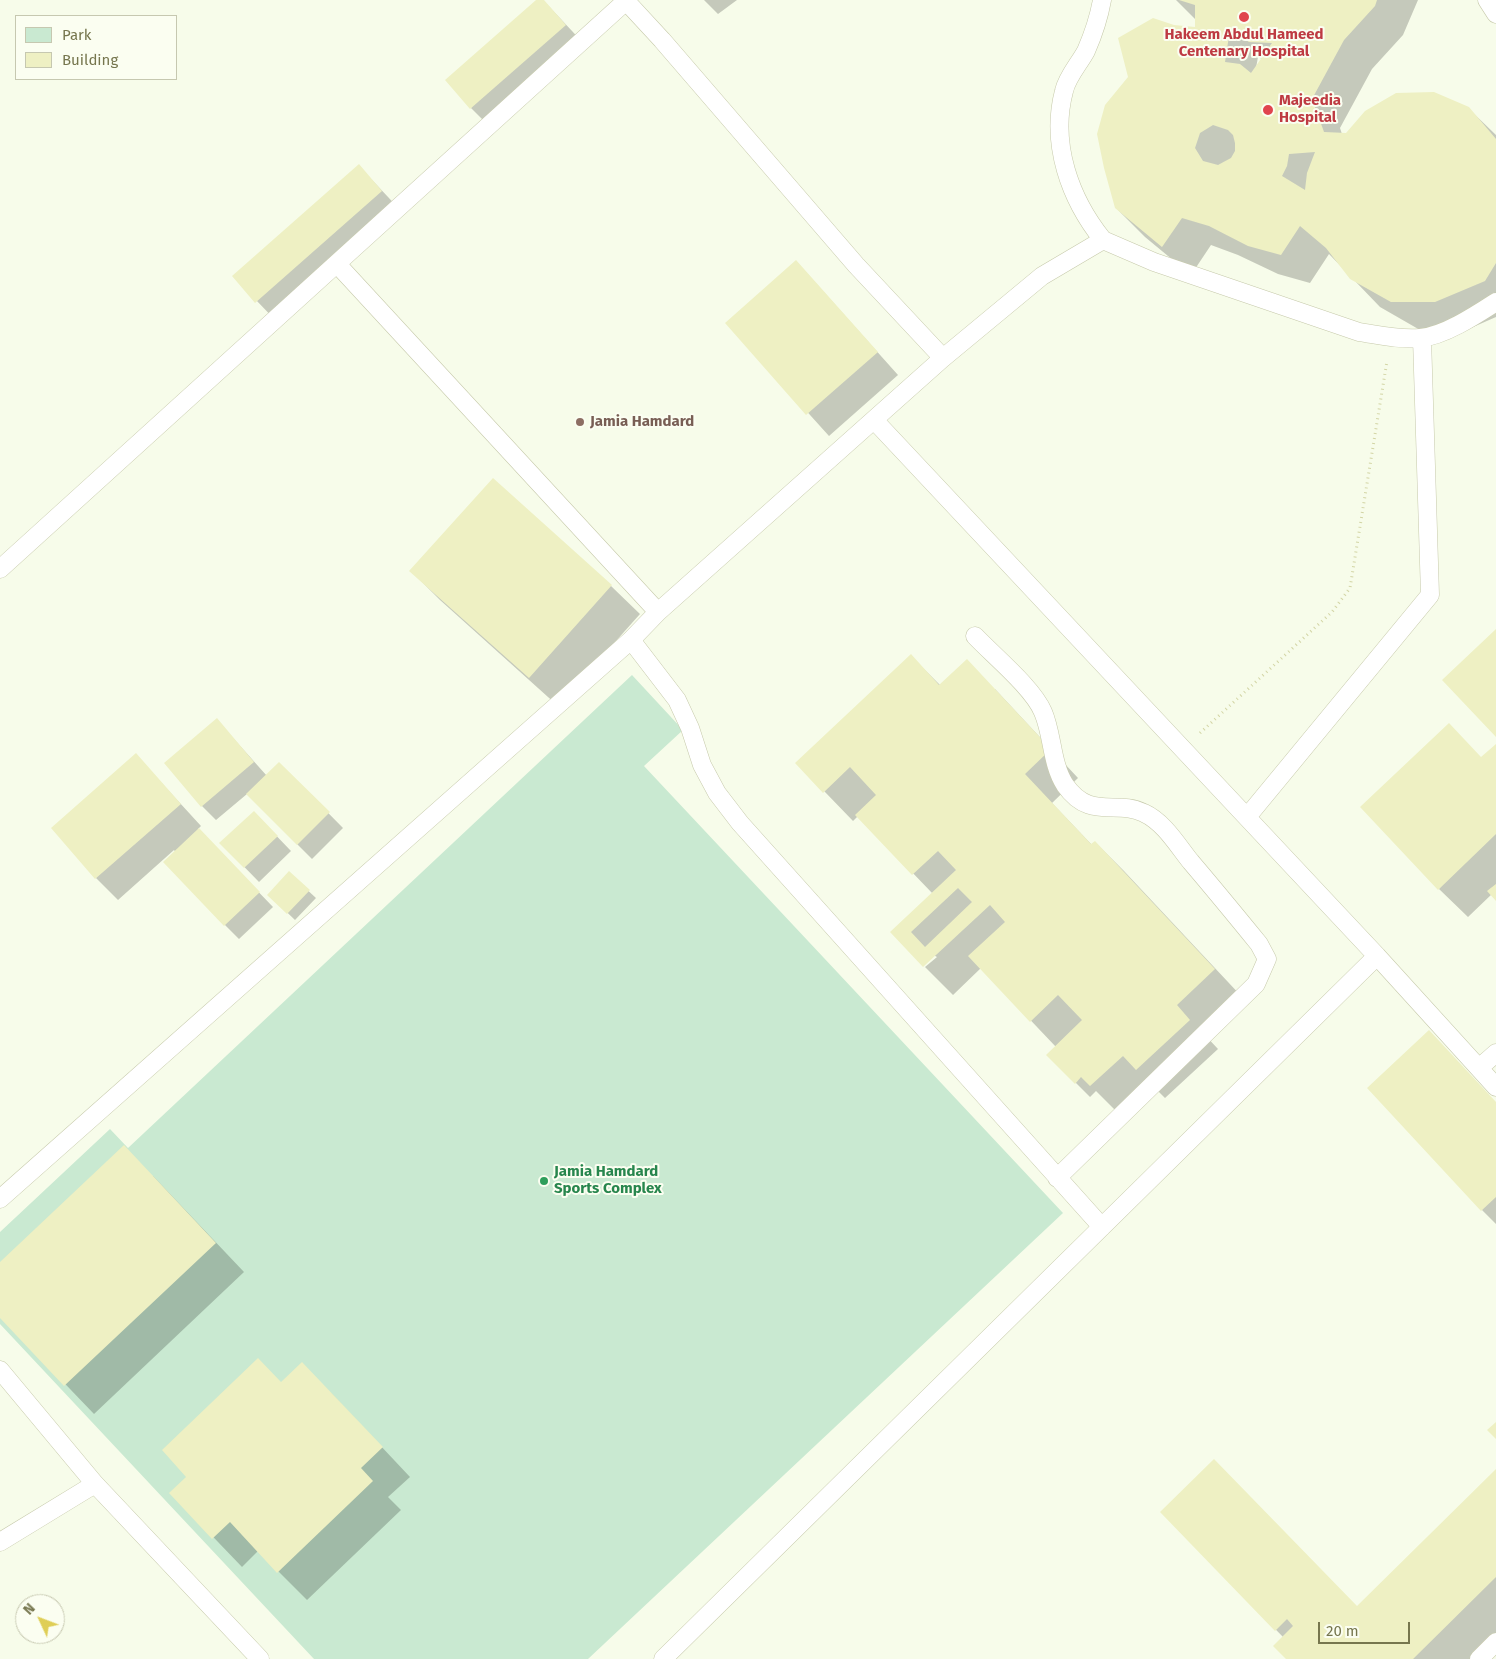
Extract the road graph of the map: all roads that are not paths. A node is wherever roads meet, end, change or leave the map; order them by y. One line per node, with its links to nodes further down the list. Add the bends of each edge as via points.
1 (1102, 0): 5 (lane, via 1086,50 1064,90 1058,134 1068,179 1089,222)
2 (1487, 0): 4 (lane)
3 (626, 1): 6 (lane); 9 (lane, via 856,265)
4 (1496, 14)
5 (1103, 240): 8 (lane, via 1154,262 1349,329 1391,338); 9 (lane, via 1042,276)
6 (337, 264): 11 (lane); 12 (lane)
7 (1496, 302): 8 (lane, via 1463,323)
8 (1422, 338): 15 (lane, via 1430,595)
9 (944, 358): 10 (lane)
10 (875, 421): 12 (lane); 15 (lane)
11 (0, 569)
12 (658, 612): 14 (lane)
13 (974, 636): 20 (lane, via 1033,696 1043,712 1056,764 1065,785 1095,808 1122,808 1144,813 1165,830 1259,944 1267,959 1256,984)
14 (631, 640): 20 (lane, via 678,700 702,765 717,793 740,823); 21 (lane)
15 (1247, 817): 16 (lane)
16 (1377, 956): 18 (lane); 22 (lane)
17 (1496, 1053): 18 (lane)
18 (1479, 1068): 19 (lane)
19 (1496, 1087)
20 (1057, 1178): 22 (lane)
21 (0, 1200)
22 (1102, 1227): 28 (lane)
23 (0, 1370): 24 (lane)
24 (95, 1484): 25 (lane); 27 (lane)
25 (0, 1542)
26 (1496, 1642): 29 (lane)
27 (260, 1659)
28 (662, 1659)
29 (1479, 1659)

